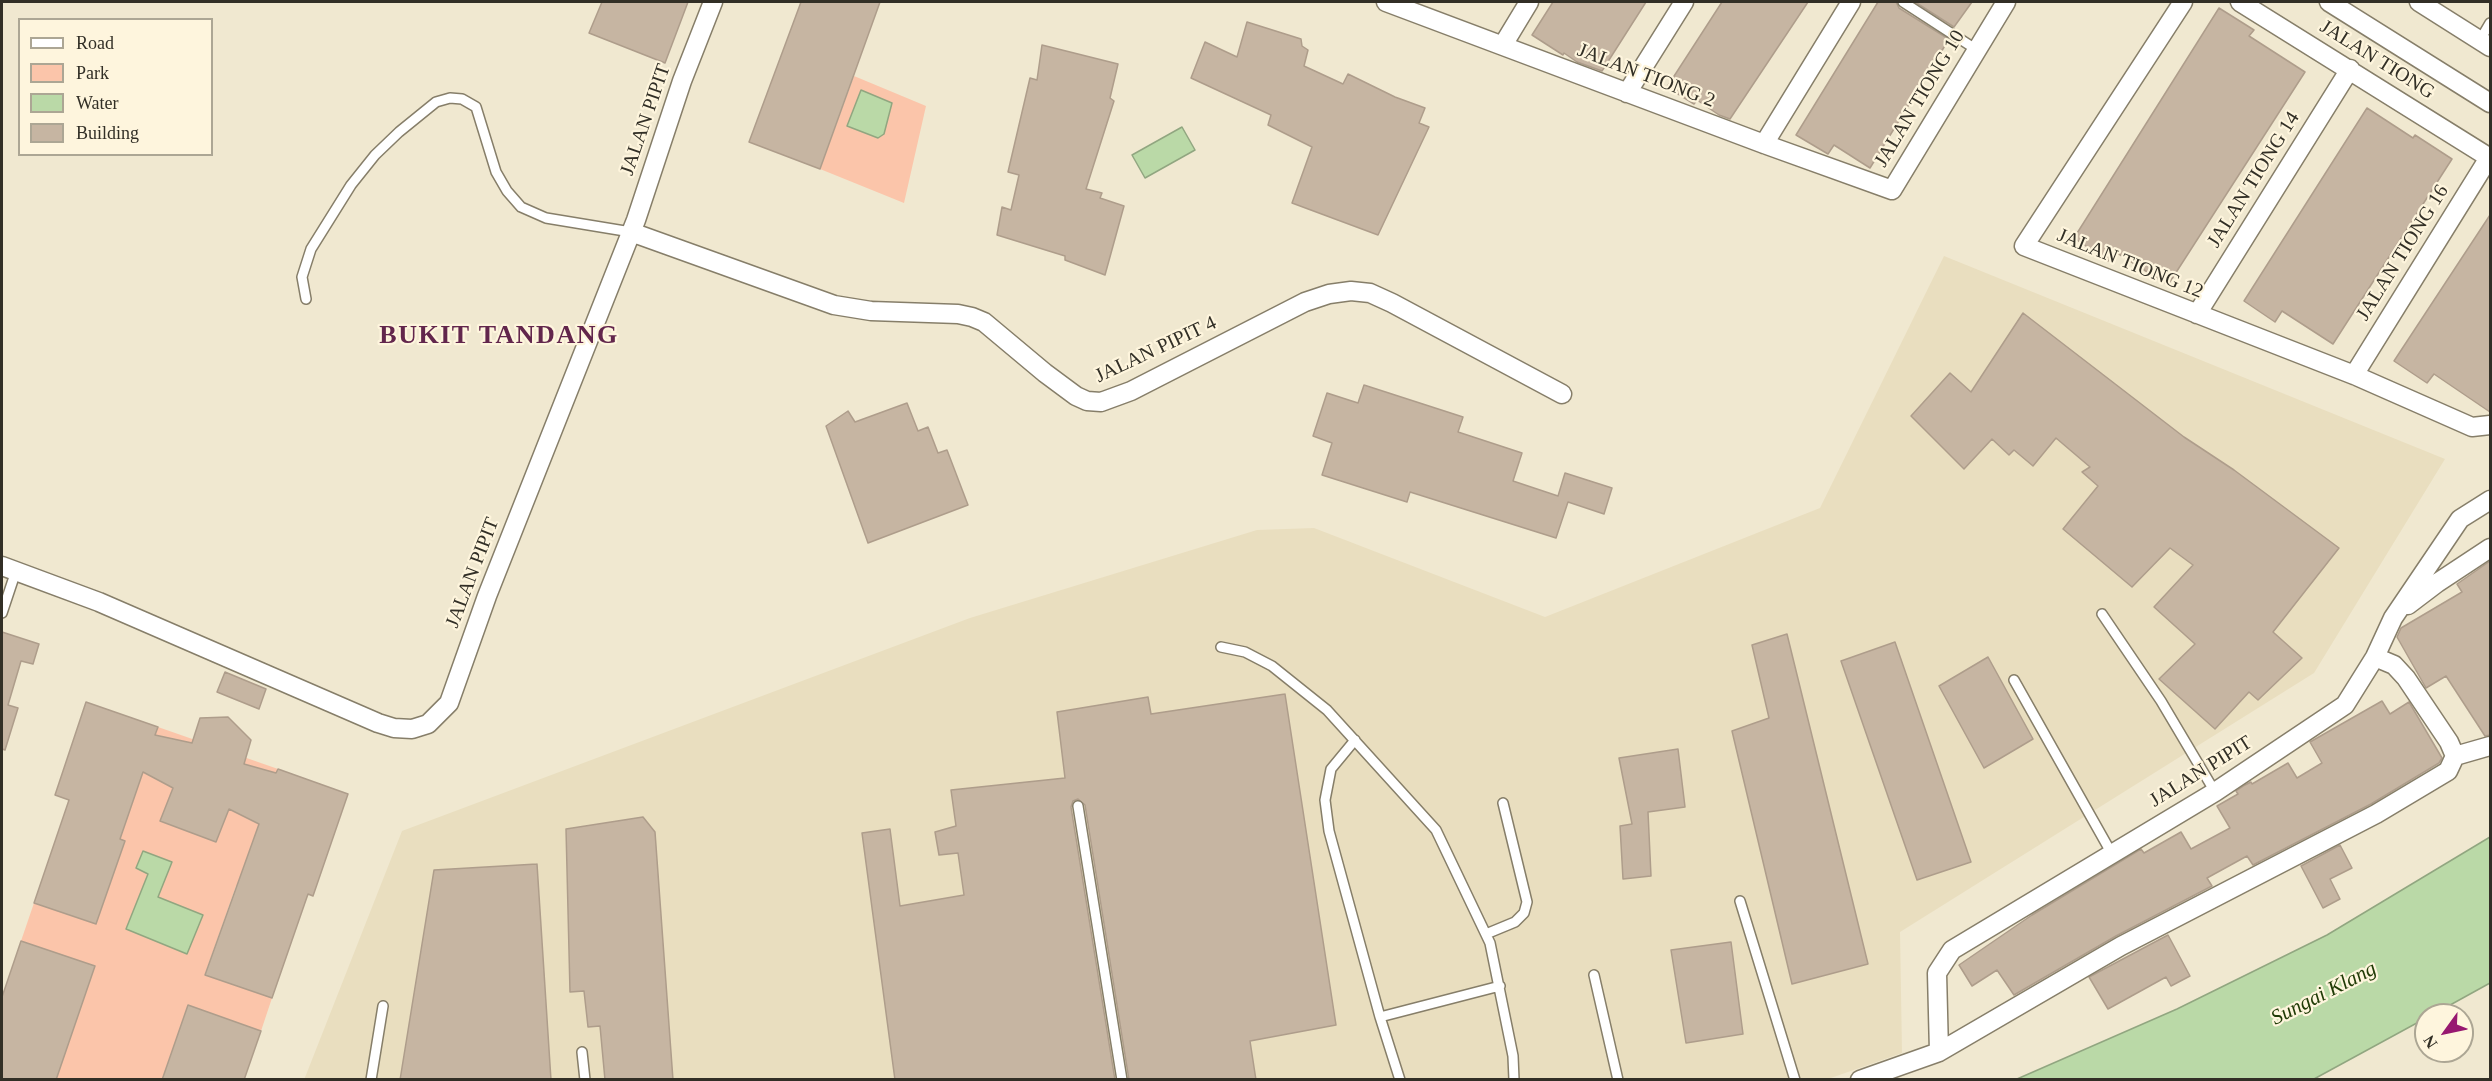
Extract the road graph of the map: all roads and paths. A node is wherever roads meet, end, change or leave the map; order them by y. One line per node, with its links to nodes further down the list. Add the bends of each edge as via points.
1 (713, 2): 22 (street, JALAN PIPIT)
2 (1386, 2): 14 (street, JALAN TIONG 2)
3 (1529, 2): 14 (street)
4 (1684, 2): 17 (street)
5 (1851, 2): 19 (street)
6 (1903, 2): 15 (lane)
7 (2006, 2): 15 (street, JALAN TIONG 10)
8 (2183, 2): 24 (street, JALAN TIONG 12, via 2024,246)
9 (2240, 2): 16 (street, JALAN TIONG)
10 (2329, 2): 18 (street)
11 (2419, 2): 13 (street)
12 (2490, 23): 13 (lane)
13 (2485, 43)
14 (1503, 45): 17 (street, JALAN TIONG 2)
15 (1977, 50): 21 (street, JALAN TIONG 10)
16 (2349, 69): 20 (street, JALAN TIONG); 24 (street, JALAN TIONG 14)
17 (1627, 93): 19 (street, JALAN TIONG 2)
18 (2490, 103)
19 (1764, 144): 21 (street, JALAN TIONG 2)
20 (2490, 157): 25 (street, JALAN TIONG 16)
21 (1892, 190)
22 (631, 232): 23 (lane, via 546,218 521,207 496,172 476,107 450,98 436,102 399,132 351,185 311,249 302,277); 26 (street, JALAN PIPIT 4, via 834,305 972,317 984,322 1045,373 1087,401 1101,402 1131,391 1305,302 1351,291 1370,293 1392,303); 30 (street, JALAN PIPIT, via 486,596 450,703 428,724 412,729 378,723 99,602)
23 (306, 299)
24 (2197, 314): 25 (street, JALAN TIONG 12)
25 (2354, 375): 27 (street, JALAN TIONG 12, via 2472,427)
26 (1562, 394)
27 (2490, 425)
28 (2490, 500): 33 (street, JALAN PIPIT, via 2460,519)
29 (2490, 548): 33 (street)
30 (8, 569): 31 (lane)
31 (2, 613)
32 (2102, 614): 40 (lane, via 2161,701)
33 (2393, 618): 35 (street, JALAN PIPIT)
34 (1221, 647): 37 (lane, via 1245,652 1272,666 1327,710)
35 (2375, 657): 39 (street, via 2394,665 2406,678); 40 (street, JALAN PIPIT, via 2345,705)
36 (2014, 680): 43 (lane)
37 (1355, 740): 45 (lane, via 1436,830); 49 (lane, via 1331,769 1325,800 1329,831)
38 (2490, 746): 39 (street)
39 (2455, 756): 51 (street, via 2448,771 2376,814 2121,946)
40 (2215, 792): 43 (street, JALAN PIPIT)
41 (1503, 803): 45 (lane, via 1527,902 1524,913 1515,922)
42 (1078, 806): 54 (lane)
43 (2112, 854): 51 (street, JALAN PIPIT, via 1952,950 1937,973)
44 (1740, 901): 58 (lane)
45 (1486, 934): 47 (lane)
46 (1594, 975): 57 (lane)
47 (1500, 986): 49 (lane); 56 (lane)
48 (382, 1006): 52 (lane)
49 (1380, 1017): 55 (lane)
50 (582, 1052): 53 (lane)
51 (1939, 1052): 59 (street)
52 (370, 1080)
53 (585, 1080)
54 (1122, 1080)
55 (1400, 1080)
56 (1514, 1080)
57 (1618, 1080)
58 (1795, 1080)
59 (1860, 1080)

